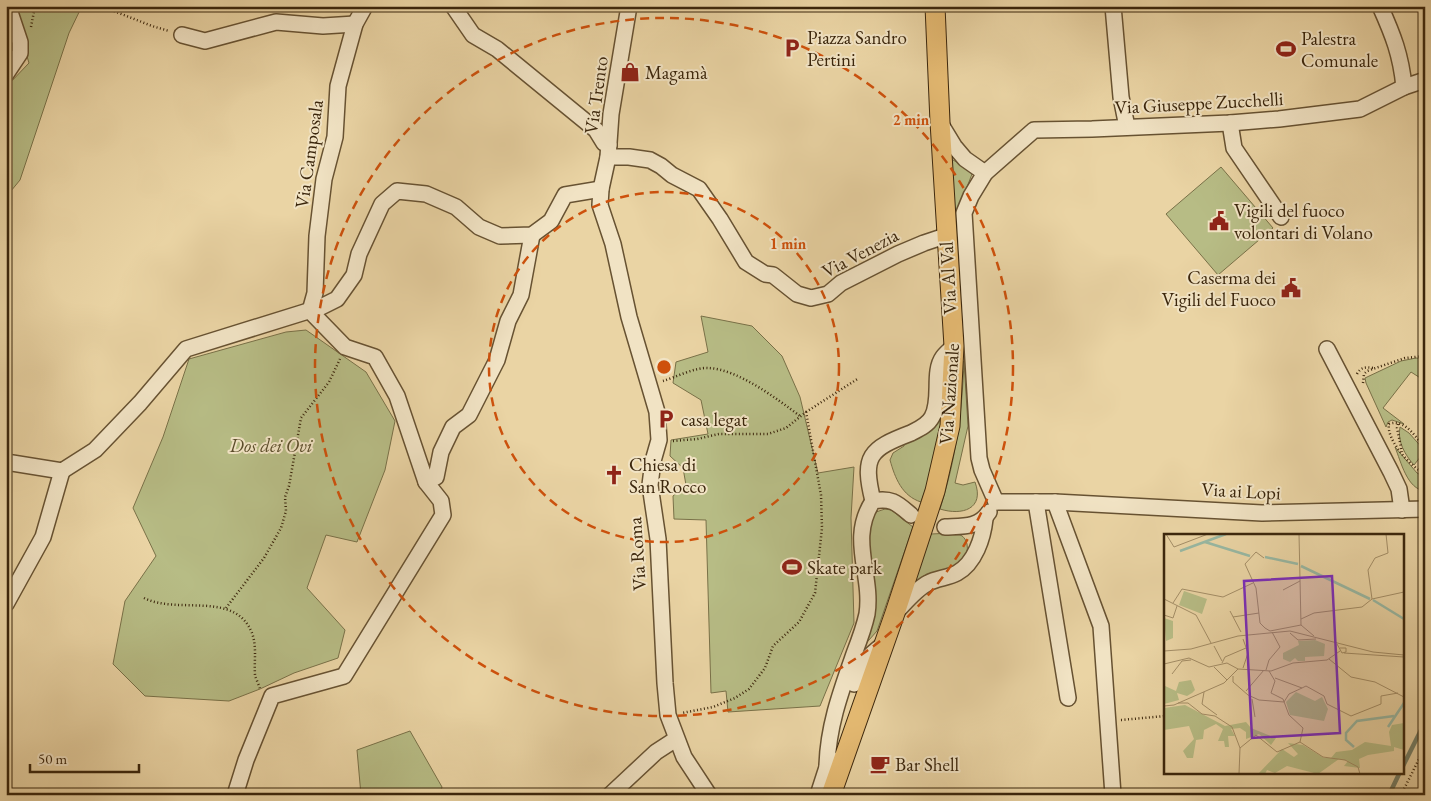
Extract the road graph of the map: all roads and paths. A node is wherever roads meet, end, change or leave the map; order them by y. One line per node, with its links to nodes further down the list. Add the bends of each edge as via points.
1 (8, 6): 11 (street, via 20,42 20,53)
2 (101, 6): 10 (path)
3 (365, 6): 9 (street, Via Camposala)
4 (453, 6): 17 (street, via 473,34 497,49 596,130)
5 (629, 6): 17 (street, Via Trento)
6 (935, 6): 14 (main road, Via Nazionale)
7 (1112, 6): 16 (street)
8 (1380, 6): 13 (street, via 1394,38)
9 (355, 24): 10 (street, via 323,26 276,22 204,41); 23 (street, Via Camposala, via 338,86 335,137 324,180 315,293)
10 (182, 34)
11 (6, 74)
12 (1425, 80): 13 (street, Via Giuseppe Zucchelli)
13 (1404, 87): 15 (street, Via Giuseppe Zucchelli, via 1360,109)
14 (940, 122): 18 (street, via 965,159); 22 (main road, Via Nazionale)
15 (1230, 122): 16 (street, Via Giuseppe Zucchelli); 20 (street, via 1234,148)
16 (1127, 127): 18 (street, Via Giuseppe Zucchelli, via 1034,130)
17 (608, 151): 19 (street, Via Trento); 22 (street, Via Venezia, via 650,160 699,189 746,262 765,274 773,275 797,294 811,298 828,294 841,283 898,254)
18 (985, 173): 44 (street, Via Al Val, via 964,213 979,458)
19 (601, 189): 21 (street, via 565,195 551,221); 31 (street, Via Roma, via 600,205)
20 (1281, 217)
21 (532, 235): 23 (street, via 500,236 479,227 456,207 426,194 397,191 382,204 354,275 337,299); 42 (street, via 521,295 508,321 497,360 469,415 453,427 441,452 436,477)
22 (948, 235): 24 (main road, Via Nazionale)
23 (310, 311): 25 (street); 40 (street, via 186,349 95,450)
24 (954, 346): 43 (street, via 942,358 932,419 880,448 869,462 868,478); 55 (main road, Via Nazionale, via 950,426 944,456)
25 (345, 347): 42 (street, via 375,357 397,396); 54 (path, via 329,382 301,418 281,528 264,558)
26 (1327, 349): 48 (street, via 1399,489)
27 (1425, 356): 28 (path, via 1405,358)
28 (1374, 369): 30 (path, via 1361,368); 32 (path, via 1364,374 1362,382)
29 (859, 378): 33 (path)
30 (1355, 378)
31 (650, 385): 34 (path, via 707,368 728,372 775,397); 36 (street, Via Roma, via 657,412)
32 (1366, 391)
33 (806, 412): 34 (path); 60 (path, via 822,496 815,593 799,622 774,646 765,668 749,689 713,707)
34 (801, 416): 36 (path, via 786,428 768,434 719,434 697,439)
35 (1398, 424): 37 (path, via 1411,431); 38 (path); 38 (path, via 1388,426)
36 (659, 440): 60 (street, Via Roma, via 650,485 658,539)
37 (1425, 448)
38 (1402, 453): 41 (path, via 1412,466)
39 (6, 462): 40 (street)
40 (62, 471): 53 (street, via 44,536)
41 (1425, 474)
42 (426, 482): 57 (street, via 441,502 443,515 344,676)
43 (873, 501): 49 (street, via 885,499 898,503); 64 (street, via 863,521 862,533 867,612 832,719)
44 (996, 502): 45 (street, Via ai Lopi); 50 (street)
45 (1036, 502): 46 (street, Via ai Lopi); 58 (street)
46 (1056, 502): 48 (street, Via ai Lopi, via 1262,513); 59 (street, via 1102,626)
47 (1425, 509): 48 (street, Via ai Lopi)
48 (1402, 510)
49 (911, 515)
50 (985, 519): 51 (street, via 968,525); 55 (street, via 979,545 965,567 926,584)
51 (945, 527)
52 (144, 598): 54 (path, via 164,604)
53 (6, 604)
54 (226, 608): 57 (path, via 237,613 251,632 256,658 255,676 260,690)
55 (895, 613): 56 (main road, Via Nazionale)
56 (884, 644): 64 (street, via 860,667); 69 (main road, Via Nazionale)
57 (272, 696): 65 (street)
58 (1068, 698)
59 (1107, 712): 61 (path, via 1120,720); 70 (street)
60 (668, 715): 62 (street, Via Roma)
61 (1164, 716)
62 (676, 739): 66 (street, via 656,752); 67 (street, Via Roma)
63 (1425, 747): 71 (path)
64 (827, 766): 68 (street)
65 (235, 795)
66 (610, 795)
67 (709, 795)
68 (818, 795)
69 (831, 795)
70 (1113, 795)
71 (1401, 795)

